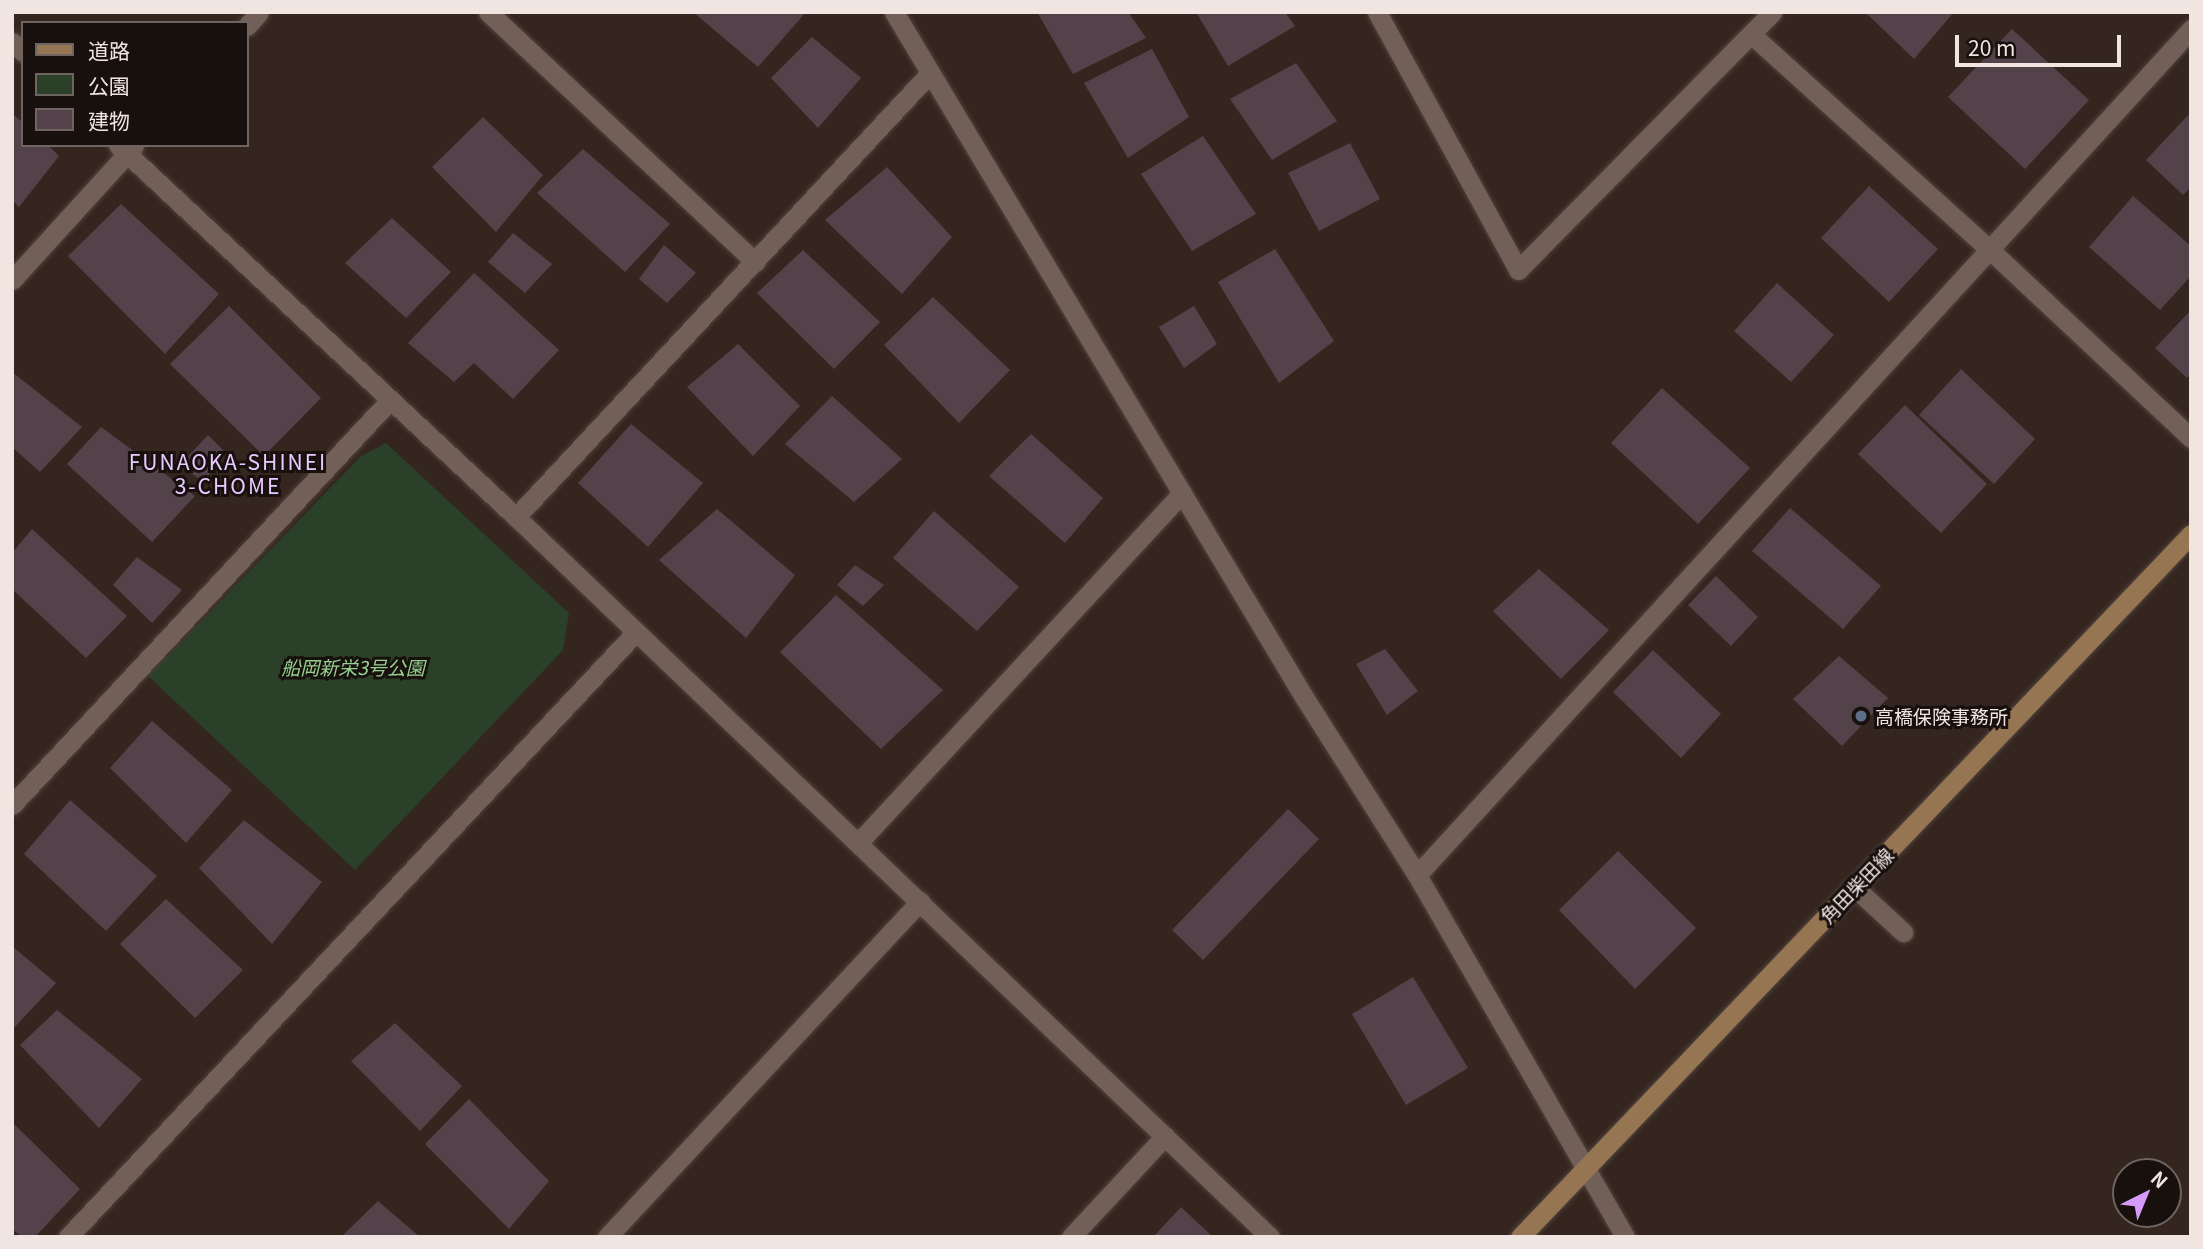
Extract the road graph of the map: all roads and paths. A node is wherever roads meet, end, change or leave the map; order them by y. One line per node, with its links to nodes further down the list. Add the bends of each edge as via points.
1 (488, 12): 10 (street)
2 (894, 12): 7 (street)
3 (1377, 12): 6 (street, via 1518,270)
4 (1772, 12): 6 (street)
5 (2191, 29): 9 (street)
6 (1751, 34): 9 (street)
7 (930, 73): 10 (street); 14 (street)
8 (127, 148): 11 (street); 12 (street)
9 (1988, 248): 13 (street); 20 (street)
10 (755, 262): 15 (street)
11 (12, 280)
12 (390, 400): 15 (street); 18 (street)
13 (2191, 439)
14 (1182, 493): 19 (street); 20 (street)
15 (516, 517): 17 (street)
16 (2191, 534): 21 (main road, 角田柴田線)
17 (636, 632): 19 (street); 26 (street)
18 (12, 805)
19 (858, 844): 22 (street)
20 (1417, 875): 25 (street)
21 (1854, 887): 23 (street); 25 (main road, 角田柴田線)
22 (920, 901): 24 (street); 27 (street)
23 (1903, 932)
24 (1165, 1136): 28 (street); 29 (street)
25 (1584, 1169): 30 (main road, 角田柴田線); 31 (street)
26 (68, 1237)
27 (607, 1237)
28 (1071, 1237)
29 (1270, 1237)
30 (1520, 1237)
31 (1625, 1237)

